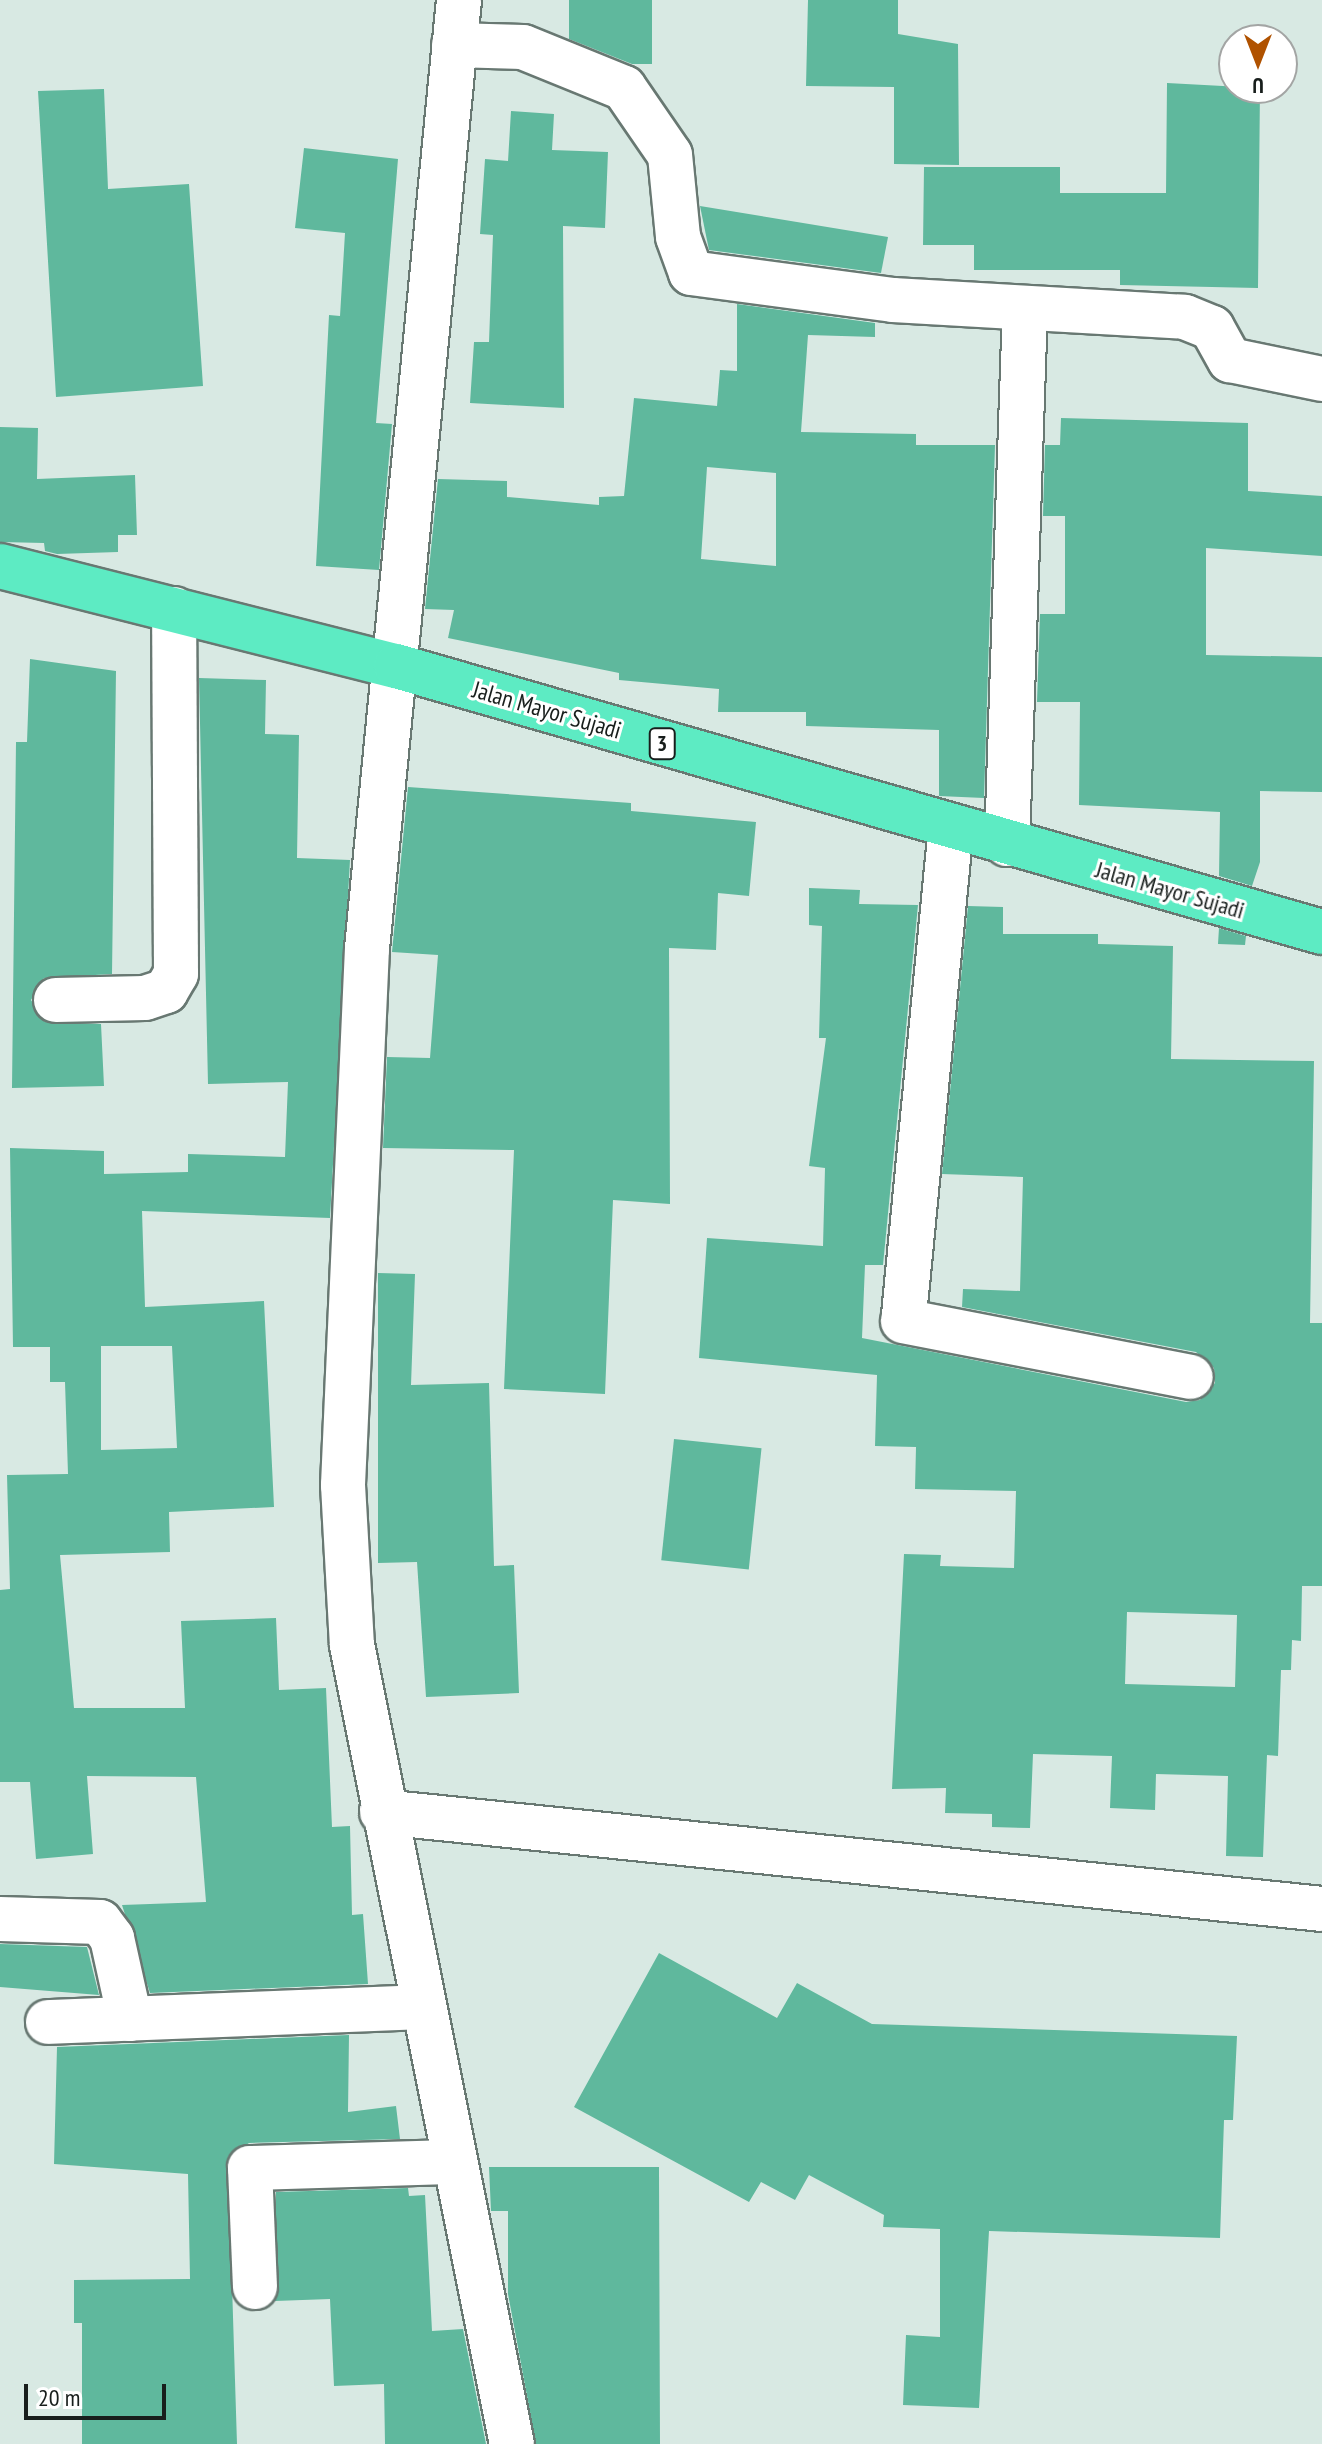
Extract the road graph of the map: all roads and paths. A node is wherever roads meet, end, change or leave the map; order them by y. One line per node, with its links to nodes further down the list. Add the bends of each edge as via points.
1 (459, 0): 2 (street)
2 (454, 45): 3 (street, via 523,47 624,88 670,155 678,237 691,273 893,300); 7 (street)
3 (1025, 308): 4 (street, via 1185,317 1212,328 1230,360 1264,373); 9 (street)
4 (1322, 379)
5 (0, 566): 6 (highway, Jalan Mayor Sujadi / 3)
6 (174, 609): 7 (highway, Jalan Mayor Sujadi / 3); 11 (street, via 176,974 166,991 145,998)
7 (396, 666): 8 (highway, Jalan Mayor Sujadi / 3); 13 (street, via 367,948 343,1485 352,1645)
8 (951, 827): 9 (highway, Jalan Mayor Sujadi / 3); 12 (street, via 903,1321)
9 (1007, 844): 10 (highway, Jalan Mayor Sujadi / 3)
10 (1322, 932)
11 (56, 1000)
12 (1191, 1377)
13 (382, 1812): 14 (street); 16 (street)
14 (1322, 1909)
15 (0, 1919): 17 (street, via 100,1922 112,1938)
16 (421, 2007): 17 (street); 19 (street)
17 (130, 2019): 18 (street)
18 (48, 2022)
19 (453, 2162): 20 (street, via 250,2168); 21 (street)
20 (255, 2287)
21 (512, 2444)

